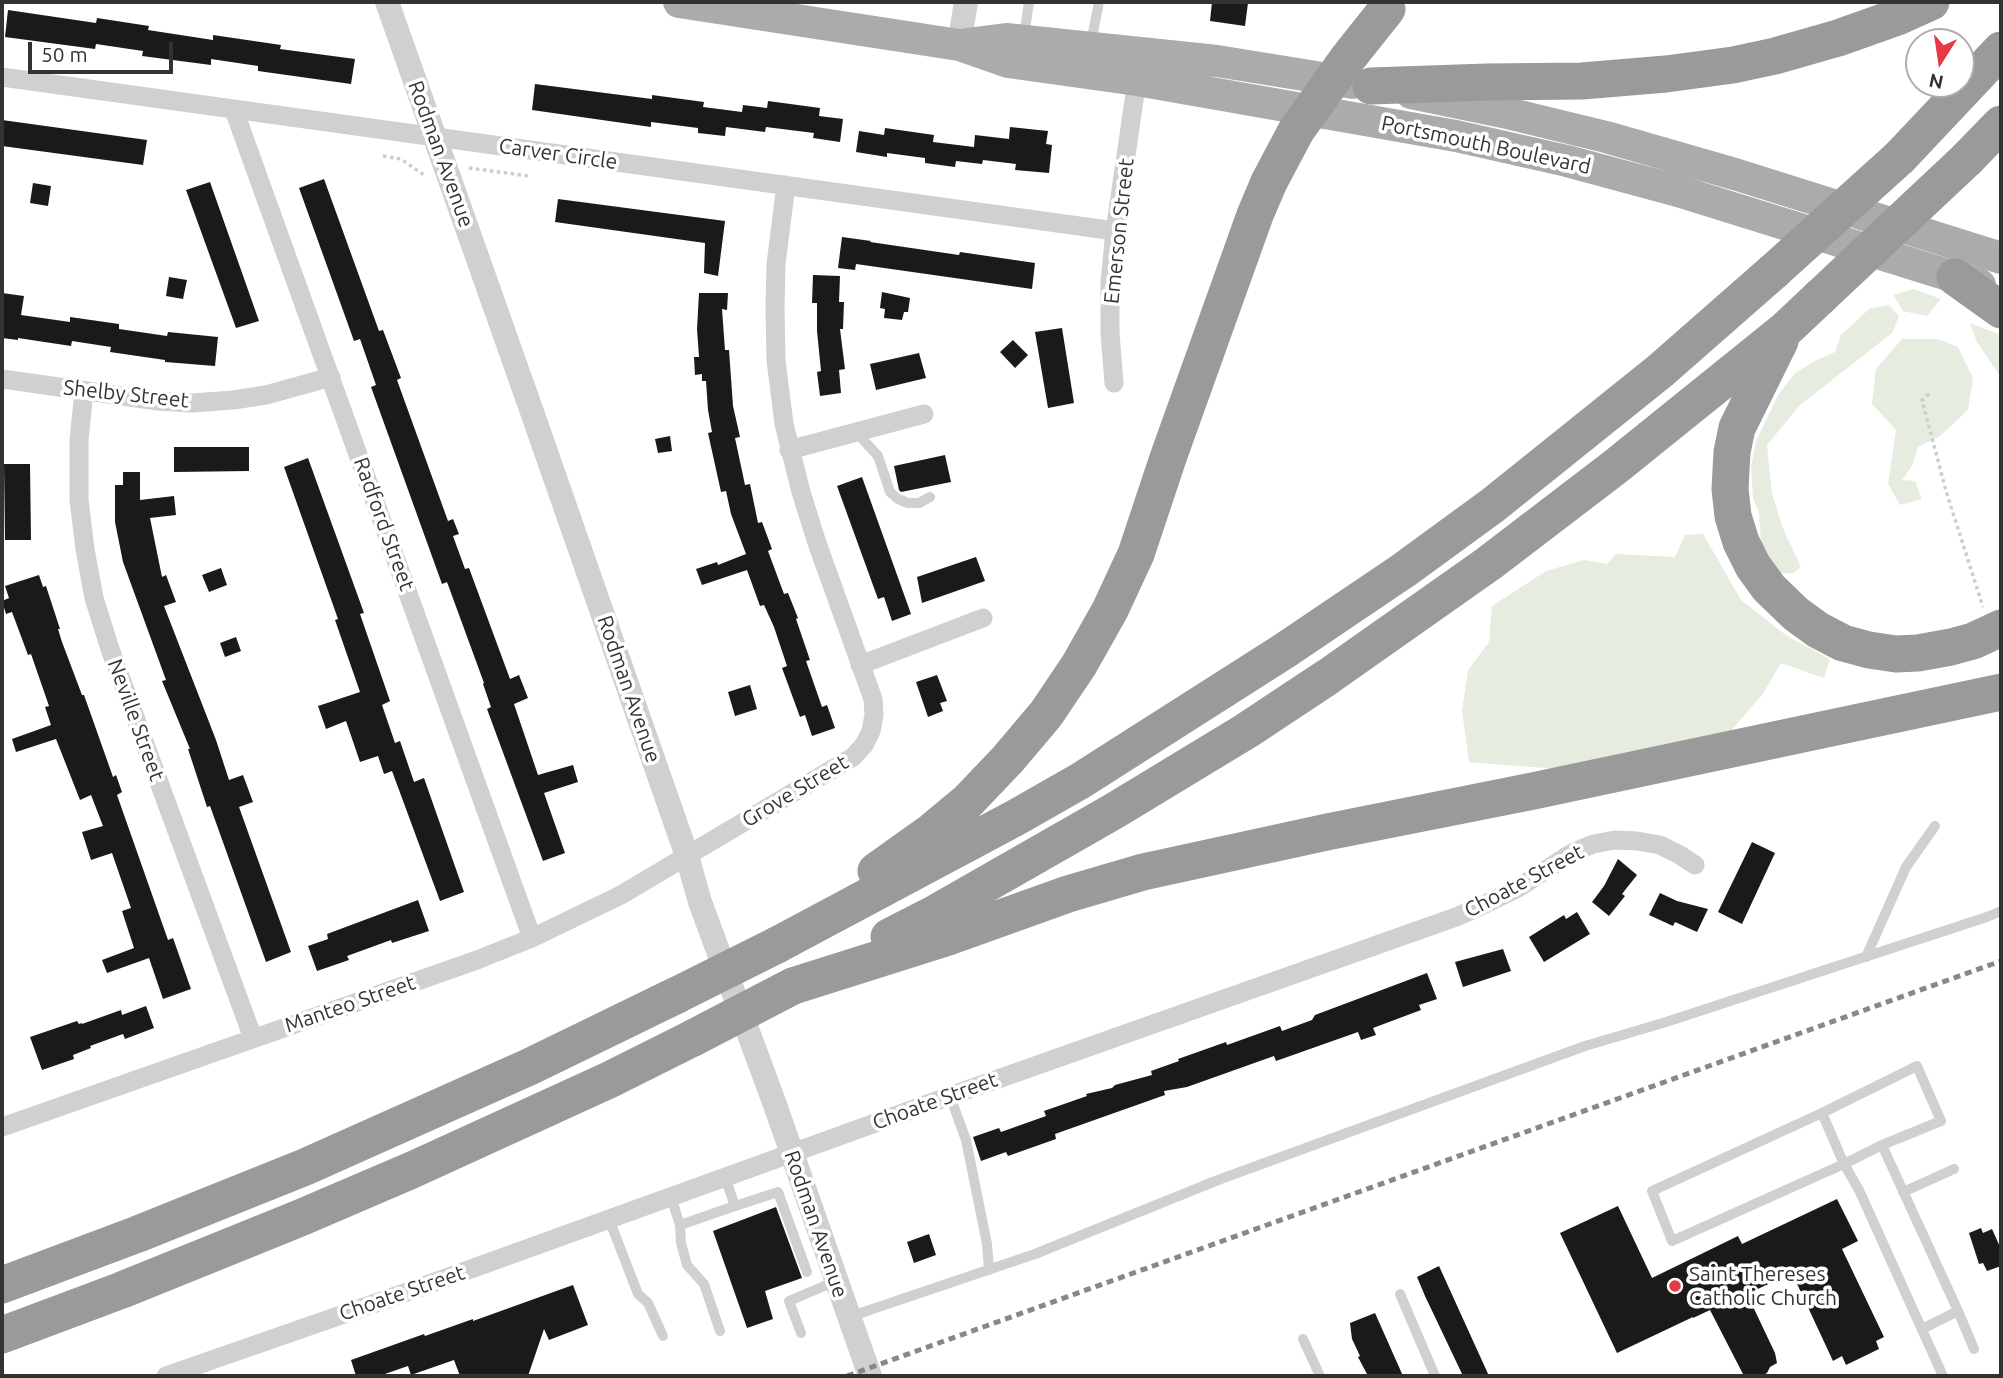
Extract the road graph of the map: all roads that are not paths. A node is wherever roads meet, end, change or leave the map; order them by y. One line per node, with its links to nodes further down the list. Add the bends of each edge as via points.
1 (387, 2): 17 (street, Rodman Avenue)
2 (679, 2): 9 (main road, Portsmouth Boulevard)
3 (966, 2): 9 (street)
4 (1029, 2): 8 (lane)
5 (1099, 2): 10 (lane)
6 (1931, 2): 14 (highway, via 1838,38 1733,65 1582,81)
7 (1391, 5): 42 (highway, bridge, via 1296,131 1269,182 1136,554 1079,665 1009,759 968,801)
8 (1023, 41): 9 (main road, Portsmouth Boulevard); 10 (main road, Portsmouth Boulevard)
9 (959, 46): 13 (main road, Portsmouth Boulevard, via 1008,62)
10 (1091, 47): 14 (main road, Portsmouth Boulevard, via 1217,61)
11 (2001, 50): 42 (highway, bridge, via 1900,157 1774,271 1660,371 1493,505 1284,652 1161,731 1003,825)
12 (2, 77): 15 (street, Carver Circle)
13 (1137, 80): 19 (street, Emerson Street); 21 (main road, Portsmouth Boulevard, via 1456,136 1567,161)
14 (1371, 86): 20 (main road, Portsmouth Boulevard, via 1606,137)
15 (234, 110): 17 (street, Carver Circle); 25 (street, Radford Street)
16 (2001, 124): 24 (highway, bridge)
17 (435, 137): 18 (street, Carver Circle); 38 (street, Rodman Avenue)
18 (786, 185): 19 (street, Carver Circle); 31 (street, Grove Street, via 775,307 776,360)
19 (1115, 231): 27 (street, Emerson Street, via 1110,282)
20 (2001, 258)
21 (1955, 277): 22 (main road, Portsmouth Boulevard); 23 (highway)
22 (2001, 292)
23 (2001, 310)
24 (1785, 330): 34 (highway, via 1737,428 1732,452 1733,516 1753,566 1769,588 1818,630 1869,650 1896,654 1951,648); 44 (highway, via 1488,564 1329,677 1114,811 932,915)
25 (331, 377): 28 (street, Shelby Street, via 266,395 205,402); 41 (street, Radford Street)
26 (2, 379): 28 (street, Shelby Street)
27 (1114, 383)
28 (84, 391): 45 (street, Neville Street, via 79,500 94,598)
29 (924, 414): 30 (street)
30 (855, 432): 31 (street); 32 (lane, via 878,456 890,492 898,499 919,503)
31 (789, 450): 35 (street, Grove Street)
32 (930, 497)
33 (983, 618): 35 (street)
34 (1996, 630)
35 (860, 665): 38 (street, Grove Street, via 874,715 864,745 853,757)
36 (2001, 692): 44 (highway, via 1143,872)
37 (1935, 827): 43 (lane, via 1906,867)
38 (687, 856): 41 (street, Manteo Street, via 621,895); 50 (street, Rodman Avenue)
39 (1695, 865): 46 (street, Choate Street, via 1660,845 1615,840 1593,844 1479,907)
40 (2001, 911): 43 (lane)
41 (532, 938): 45 (street, Manteo Street)
42 (777, 945): 62 (highway, bridge, via 529,1067 304,1167)
43 (1866, 957): 59 (lane, via 1586,1046 1218,1180)
44 (793, 986): 69 (highway, bridge, via 597,1086 400,1176)
45 (253, 1038): 48 (street, Manteo Street)
46 (950, 1096): 50 (street, Choate Street); 59 (lane, via 966,1140)
47 (1822, 1113): 49 (lane, via 1917,1066 1941,1121); 51 (lane); 51 (lane, via 1652,1191 1672,1241)
48 (2, 1127)
49 (1882, 1145): 51 (lane); 54 (lane)
50 (792, 1153): 53 (street, Choate Street); 61 (street, Rodman Avenue)
51 (1844, 1164): 66 (lane)
52 (1954, 1169): 54 (lane)
53 (725, 1177): 55 (street, Choate Street); 56 (lane)
54 (1903, 1192): 64 (lane)
55 (671, 1197): 57 (street, Choate Street); 58 (lane)
56 (735, 1206): 58 (lane); 60 (lane, via 778,1192)
57 (609, 1219): 70 (lane, via 638,1294 648,1303); 73 (street, Choate Street)
58 (680, 1225): 67 (lane, via 687,1265 704,1284)
59 (989, 1270): 65 (lane)
60 (807, 1272)
61 (836, 1281): 65 (street, Rodman Avenue); 68 (lane, via 789,1301)
62 (2, 1285)
63 (1400, 1294): 76 (lane)
64 (1958, 1311): 66 (lane); 72 (lane)
65 (848, 1317): 74 (street, Rodman Avenue)
66 (1922, 1329): 77 (lane)
67 (720, 1331)
68 (801, 1334)
69 (2, 1335)
70 (663, 1336)
71 (1303, 1339): 75 (lane)
72 (1974, 1349)
73 (166, 1376)
74 (870, 1376)
75 (1320, 1376)
76 (1435, 1376)
77 (1943, 1376)

